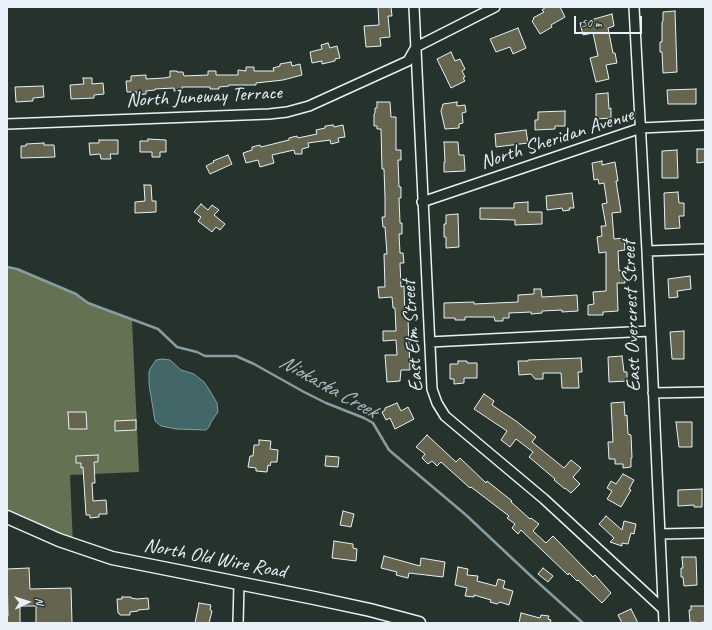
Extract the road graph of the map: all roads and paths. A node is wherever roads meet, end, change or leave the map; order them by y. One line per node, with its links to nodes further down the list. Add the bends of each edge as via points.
1 (414, 7): 4 (street, East Elm Street)
2 (495, 7): 4 (street, North Juneway Terrace)
3 (634, 7): 7 (street, East Overcrest Street)
4 (416, 47): 5 (street, North Juneway Terrace, via 408,61 309,106 287,112); 8 (street, East Elm Street)
5 (7, 124)
6 (705, 125): 7 (street, North Sheridan Avenue)
7 (641, 128): 8 (street, North Sheridan Avenue); 10 (street, East Overcrest Street)
8 (422, 202): 12 (street, East Elm Street)
9 (705, 249): 10 (street)
10 (647, 251): 11 (street, East Overcrest Street)
11 (650, 331): 12 (street); 14 (street, East Overcrest Street)
12 (430, 342): 19 (street, East Elm Street, via 432,389 436,403 445,416 544,499)
13 (705, 392): 14 (street)
14 (653, 393): 17 (street, East Overcrest Street)
15 (7, 517): 18 (street, North Old Wire Road, via 59,540 112,558)
16 (705, 533): 17 (street)
17 (660, 534): 19 (street, East Overcrest Street)
18 (239, 584): 20 (street); 21 (street, North Old Wire Road, via 370,610)
19 (663, 609): 22 (street, East Overcrest Street)
20 (238, 623)
21 (419, 623)
22 (664, 623)

